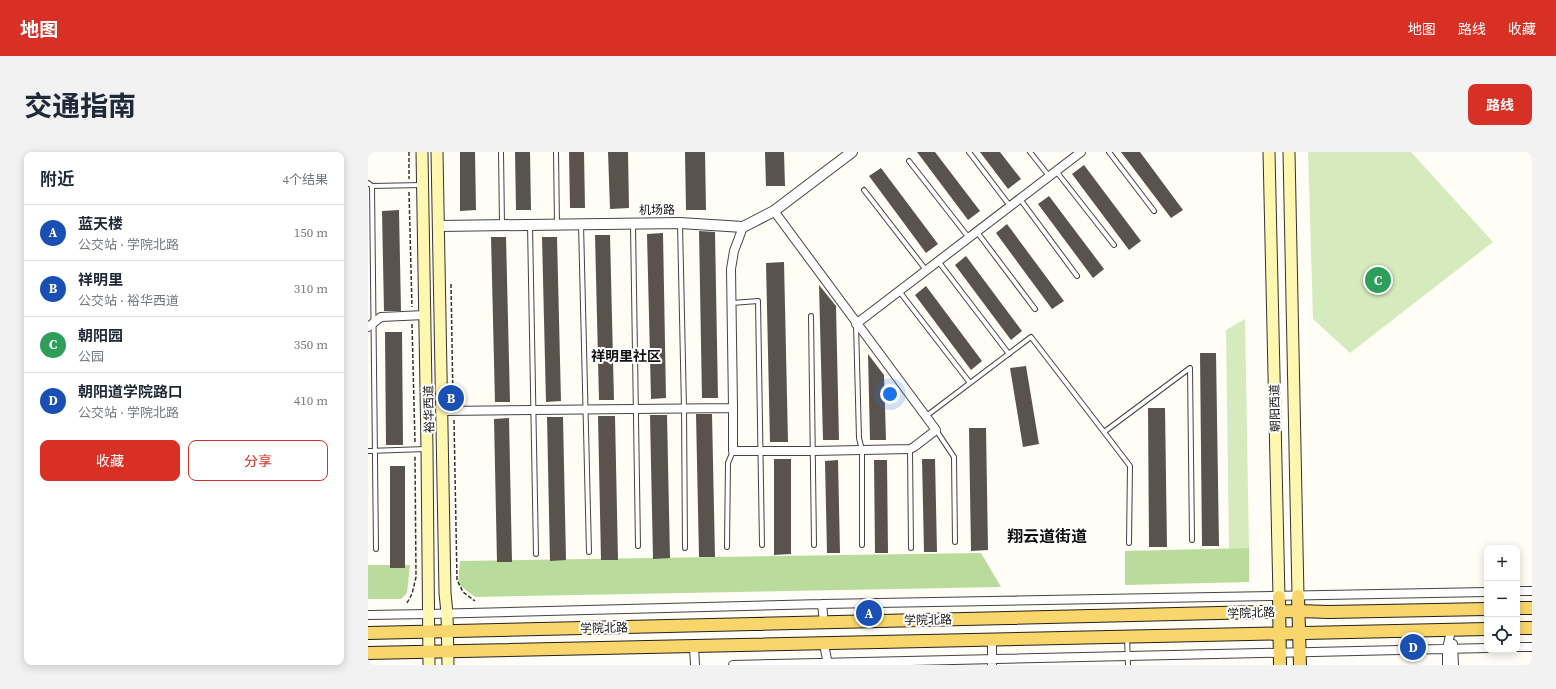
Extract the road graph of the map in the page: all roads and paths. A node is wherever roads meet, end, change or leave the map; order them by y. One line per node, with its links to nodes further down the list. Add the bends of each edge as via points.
1 (409, 152): 18 (path)
2 (422, 152): 17 (main road, 裕华西道)
3 (437, 152): 30 (main road, 裕华西道)
4 (501, 152): 28 (lane)
5 (556, 152): 26 (lane)
6 (852, 152): 23 (street)
7 (969, 152): 21 (lane)
8 (1030, 152): 15 (lane)
9 (1081, 152): 14 (street)
10 (1109, 152): 22 (lane)
11 (1269, 152): 86 (main road, 朝阳西道)
12 (1289, 152): 85 (main road, 朝阳西道)
13 (909, 161): 33 (lane)
14 (1056, 171): 15 (street); 34 (lane)
15 (1049, 176): 20 (street)
16 (370, 184): 18 (lane); 47 (lane)
17 (423, 184): 18 (lane); 42 (main road, 裕华西道)
18 (409, 185): 44 (path)
19 (864, 190): 36 (lane)
20 (1020, 199): 21 (street); 37 (lane)
21 (1010, 206): 32 (street)
22 (1154, 210)
23 (774, 211): 31 (street); 46 (street)
24 (633, 223): 25 (street, 机场路); 27 (street, 机场路); 53 (lane)
25 (680, 223): 31 (street, 机场路); 50 (lane)
26 (557, 224): 27 (street, 机场路); 29 (street, 机场路)
27 (581, 224): 52 (lane)
28 (502, 225): 29 (street, 机场路); 30 (street, 机场路)
29 (530, 225): 54 (lane)
30 (439, 226): 43 (main road, 裕华西道)
31 (743, 227): 40 (street, via 734,251 731,269)
32 (977, 232): 33 (street); 41 (lane)
33 (969, 238): 35 (street)
34 (1114, 245)
35 (938, 262): 36 (street); 48 (lane)
36 (926, 271): 39 (street)
37 (1077, 276)
38 (450, 279): 56 (path)
39 (900, 291): 46 (street); 49 (lane)
40 (732, 303): 51 (street); 67 (lane, via 758,301)
41 (1035, 309)
42 (424, 315): 43 (main road); 44 (street); 60 (main road, 裕华西道)
43 (440, 315): 55 (main road, 裕华西道)
44 (412, 316): 47 (street, via 381,317); 63 (path)
45 (811, 316): 68 (lane)
46 (856, 324): 57 (street); 64 (lane, via 859,438)
47 (371, 325): 62 (lane)
48 (1009, 354): 49 (lane); 59 (lane, via 1031,337)
49 (970, 383): 57 (lane)
50 (684, 408): 51 (street); 53 (street); 77 (lane)
51 (733, 408): 66 (street)
52 (586, 409): 53 (street); 54 (street); 80 (lane)
53 (636, 409): 75 (lane)
54 (533, 410): 56 (street); 81 (lane)
55 (442, 411): 56 (street); 95 (main road, 裕华西道)
56 (454, 411): 87 (path, via 458,580 463,592)
57 (925, 417): 58 (street)
58 (936, 430): 61 (street); 70 (lane, via 954,457)
59 (1104, 432): 69 (lane, via 1190,368); 71 (lane, via 1130,466)
60 (427, 449): 63 (lane); 97 (main road, 裕华西道)
61 (910, 449): 64 (street); 78 (lane)
62 (375, 450): 63 (lane); 65 (lane); 79 (lane)
63 (415, 450): 88 (path, via 416,577)
64 (862, 450): 68 (street); 74 (lane)
65 (368, 451)
66 (733, 451): 67 (street); 76 (lane, via 728,463)
67 (760, 451): 68 (street); 72 (lane)
68 (813, 451): 73 (lane)
69 (1192, 540)
70 (955, 542)
71 (1130, 543)
72 (762, 545)
73 (814, 545)
74 (862, 545)
75 (638, 546)
76 (727, 547)
77 (685, 548)
78 (911, 548)
79 (376, 550)
80 (589, 552)
81 (536, 554)
82 (1532, 591): 84 (street)
83 (1484, 592): 85 (street)
84 (1520, 592)
85 (1298, 596): 86 (street); 93 (main road, 朝阳西道)
86 (1279, 597): 89 (street); 94 (main road, 朝阳西道)
87 (475, 601)
88 (407, 603)
89 (822, 604): 95 (street); 98 (street)
90 (1520, 608): 91 (main road)
91 (1532, 608)
92 (1484, 609): 93 (main road, 学院北路)
93 (1299, 611): 94 (main road, 学院北路); 107 (main road, 朝阳西道)
94 (1279, 612): 98 (main road, 学院北路); 105 (main road, 朝阳西道)
95 (447, 613): 97 (street); 104 (main road, 裕华西道)
96 (368, 614): 97 (street)
97 (428, 614): 103 (main road, 裕华西道)
98 (824, 623): 104 (main road, 学院北路); 110 (main road)
99 (1520, 628): 100 (main road)
100 (1532, 628)
101 (1484, 629): 102 (main road, 学院北路)
102 (1451, 630): 107 (main road, 学院北路); 115 (street)
103 (428, 632): 104 (main road, 学院北路); 106 (main road, 学院北路); 116 (main road, 裕华西道)
104 (448, 632): 117 (main road, 裕华西道)
105 (1280, 632): 107 (main road, 学院北路); 108 (main road, 学院北路); 118 (main road, 朝阳西道)
106 (368, 633)
107 (1299, 633): 119 (main road, 朝阳西道)
108 (1127, 637): 109 (main road, 学院北路); 121 (lane)
109 (992, 640): 110 (main road, 学院北路); 122 (street)
110 (824, 644): 111 (main road, 学院北路); 123 (street)
111 (694, 647): 117 (main road, 学院北路); 126 (street)
112 (1520, 647): 113 (street)
113 (1532, 647)
114 (1484, 648): 115 (street)
115 (1450, 649): 119 (street); 131 (street); 132 (street)
116 (428, 652): 117 (main road, 学院北路); 120 (main road, 学院北路); 124 (main road, 裕华西道)
117 (448, 652): 125 (main road, 裕华西道)
118 (1280, 652): 119 (street); 121 (street); 129 (main road, 朝阳西道)
119 (1300, 652): 130 (main road, 朝阳西道)
120 (368, 653)
121 (1128, 655): 122 (street); 128 (lane)
122 (992, 662): 123 (street)
123 (828, 664): 127 (street)
124 (429, 665)
125 (448, 665)
126 (695, 665)
127 (733, 665)
128 (1128, 665)
129 (1280, 665)
130 (1300, 665)
131 (1447, 665)
132 (1454, 665)

